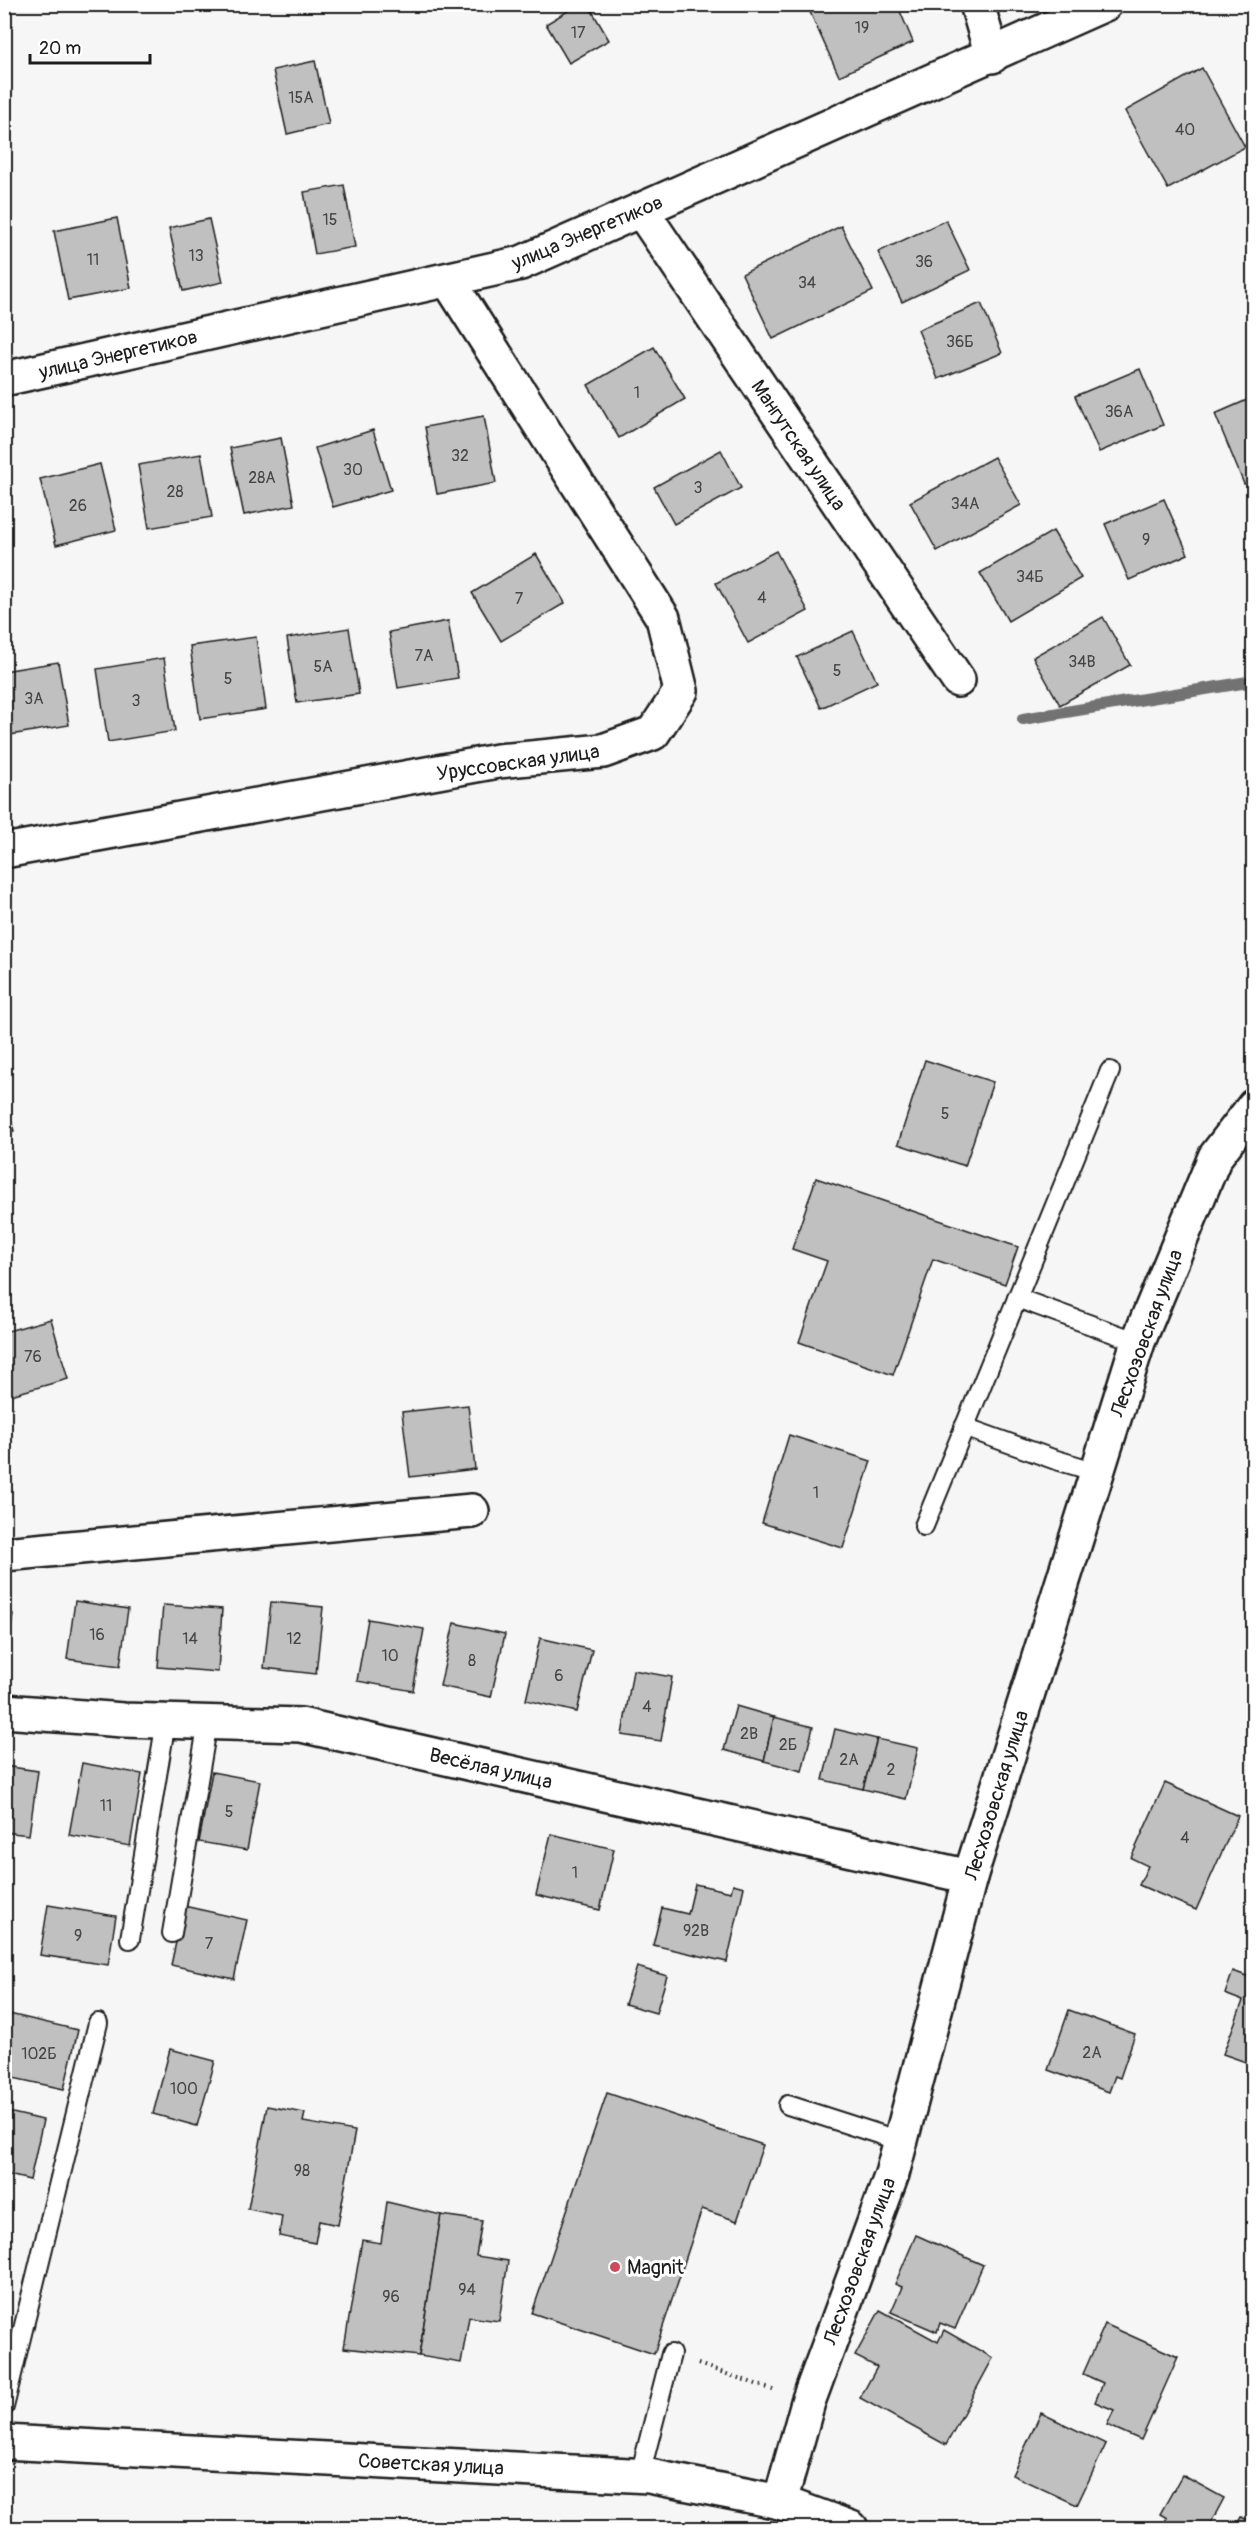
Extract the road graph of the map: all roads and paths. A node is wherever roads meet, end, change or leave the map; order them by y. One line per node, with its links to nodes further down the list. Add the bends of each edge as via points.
1 (977, 4): 3 (street)
2 (1105, 4): 3 (street, улица Энергетиков)
3 (992, 56): 4 (street, улица Энергетиков)
4 (641, 210): 5 (street, улица Энергетиков, via 521,263); 7 (street, Мангутская улица)
5 (447, 280): 6 (street, улица Энергетиков); 8 (street, Уруссовская улица, via 663,618 681,691 653,733 603,751 498,761)
6 (4, 379)
7 (957, 680)
8 (4, 851)
9 (1110, 1071): 11 (lane)
10 (1254, 1106): 12 (street, Лесхозовская улица, via 1215,1157)
11 (1017, 1298): 12 (lane); 13 (lane)
12 (1138, 1342): 14 (street, Лесхозовская улица)
13 (964, 1427): 14 (lane); 16 (lane)
14 (1097, 1472): 21 (street, Лесхозовская улица)
15 (472, 1511): 17 (street)
16 (924, 1526)
17 (4, 1554)
18 (4, 1711): 19 (street, Весёлая улица)
19 (166, 1721): 20 (street, Весёлая улица); 23 (lane)
20 (208, 1722): 21 (street, Весёлая улица, via 301,1725); 22 (lane)
21 (970, 1877): 26 (street, Лесхозовская улица)
22 (172, 1933)
23 (130, 1939)
24 (98, 2023): 29 (lane)
25 (788, 2105): 26 (lane)
26 (900, 2141): 28 (street, Лесхозовская улица, via 892,2174)
27 (671, 2354): 28 (path); 31 (lane)
28 (808, 2402): 32 (street, Лесхозовская улица)
29 (4, 2407)
30 (4, 2442): 31 (street, Советская улица)
31 (640, 2475): 32 (street, Советская улица)
32 (767, 2499): 33 (street, Советская улица)
33 (851, 2529)

